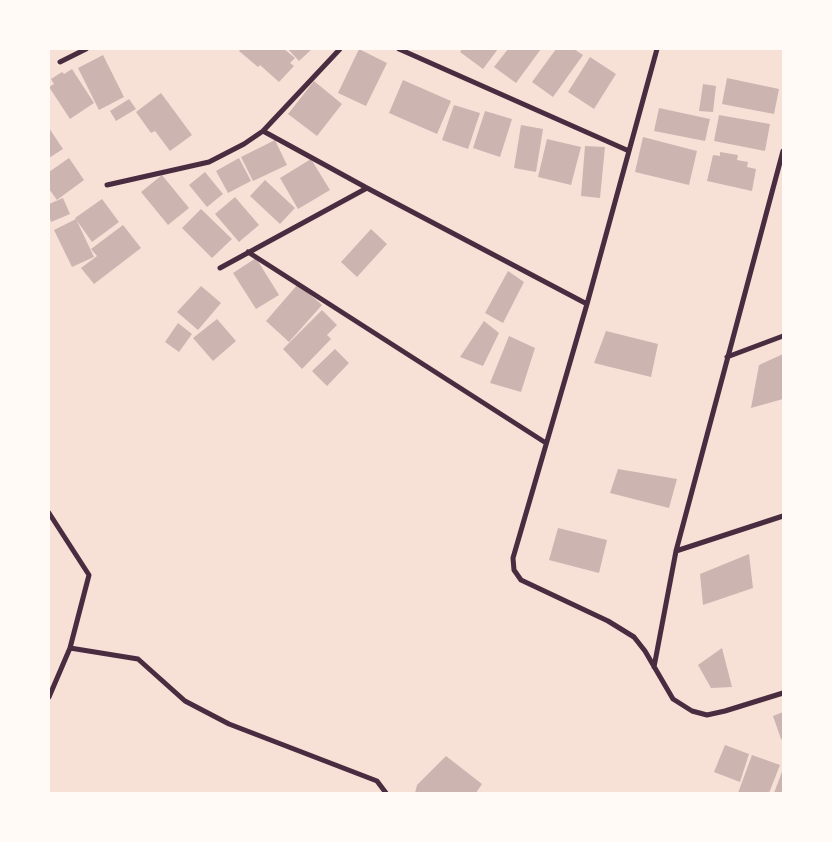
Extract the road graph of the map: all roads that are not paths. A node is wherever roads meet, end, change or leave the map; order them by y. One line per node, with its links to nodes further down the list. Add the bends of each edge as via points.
1 (86, 49): 5 (street)
2 (340, 49): 6 (street)
3 (399, 49): 7 (street)
4 (657, 49): 7 (street)
5 (60, 62)
6 (263, 131): 9 (street, via 208,162); 10 (street)
7 (629, 151): 13 (street)
8 (783, 151): 15 (street)
9 (107, 185)
10 (367, 188): 11 (street); 13 (street)
11 (248, 252): 12 (street); 16 (street)
12 (220, 268)
13 (587, 304): 16 (street)
14 (783, 336): 15 (street)
15 (727, 357): 19 (street)
16 (546, 443): 21 (street, via 513,558 514,570 521,580 608,621 634,637)
17 (49, 514): 20 (street, via 89,575)
18 (783, 516): 19 (street)
19 (676, 551): 21 (street)
20 (70, 648): 23 (street); 24 (street, via 138,659 185,701 229,724 377,781)
21 (654, 667): 22 (street, via 674,699 692,711 707,715)
22 (783, 693)
23 (49, 697)
24 (386, 793)

